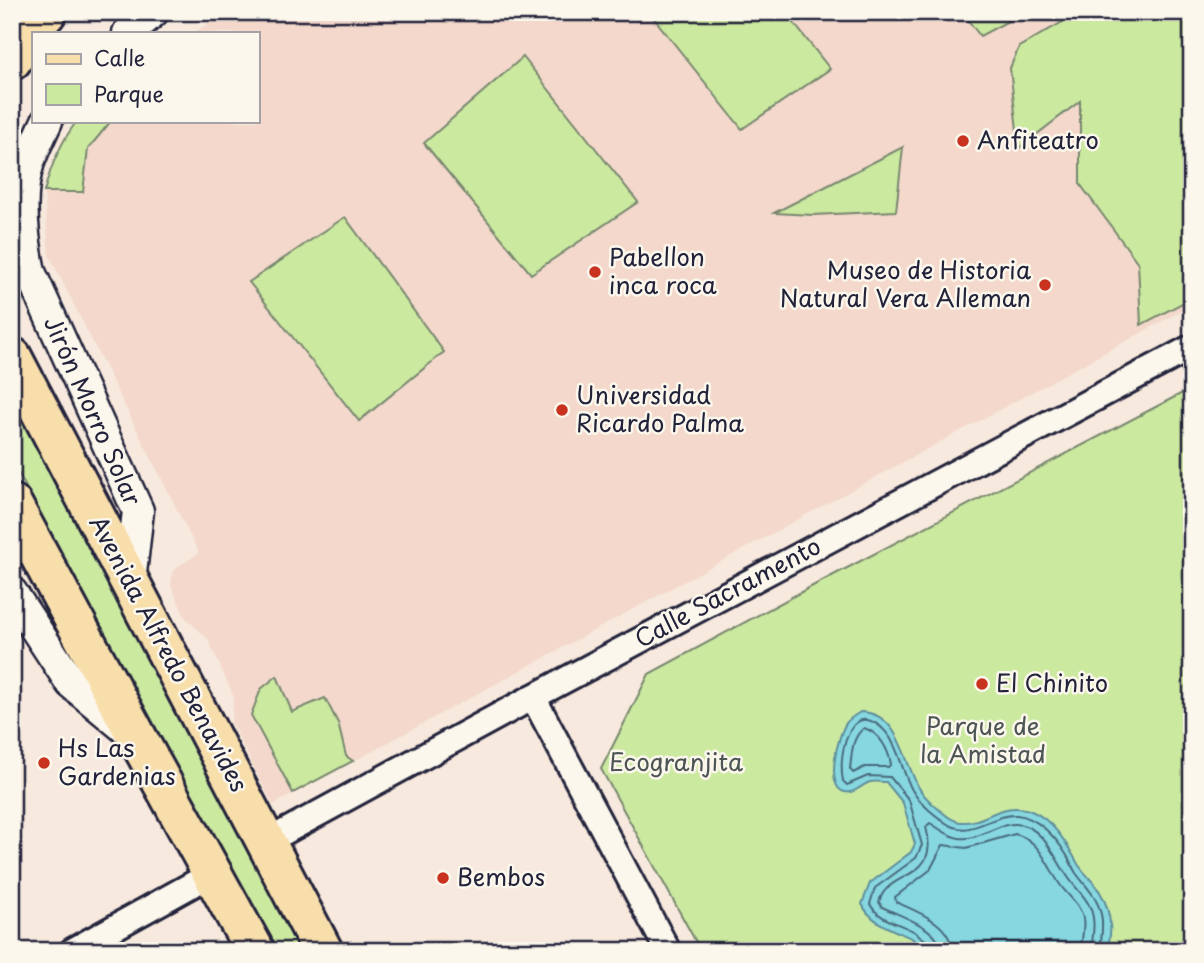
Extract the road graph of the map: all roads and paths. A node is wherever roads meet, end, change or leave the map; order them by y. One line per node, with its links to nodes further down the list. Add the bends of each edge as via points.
1 (27, 12): 4 (main road)
2 (47, 12): 6 (main road)
3 (153, 12): 5 (street)
4 (12, 20)
5 (129, 32)
6 (12, 60)
7 (47, 122): 11 (street, Jirón Morro Solar, via 28,164 24,245 30,272 138,511)
8 (1192, 347): 13 (street, Calle Sacramento)
9 (12, 356): 11 (main road, Avenida Alfredo Benavides)
10 (12, 504): 14 (main road)
11 (130, 582): 15 (main road, Avenida Alfredo Benavides)
12 (12, 593): 14 (street, via 71,683)
13 (533, 697): 15 (street, Calle Sacramento); 20 (street)
14 (136, 737): 16 (main road)
15 (266, 842): 19 (main road, Avenida Alfredo Benavides)
16 (212, 873): 17 (street); 18 (main road)
17 (72, 951)
18 (255, 951)
19 (323, 951)
20 (668, 951)

